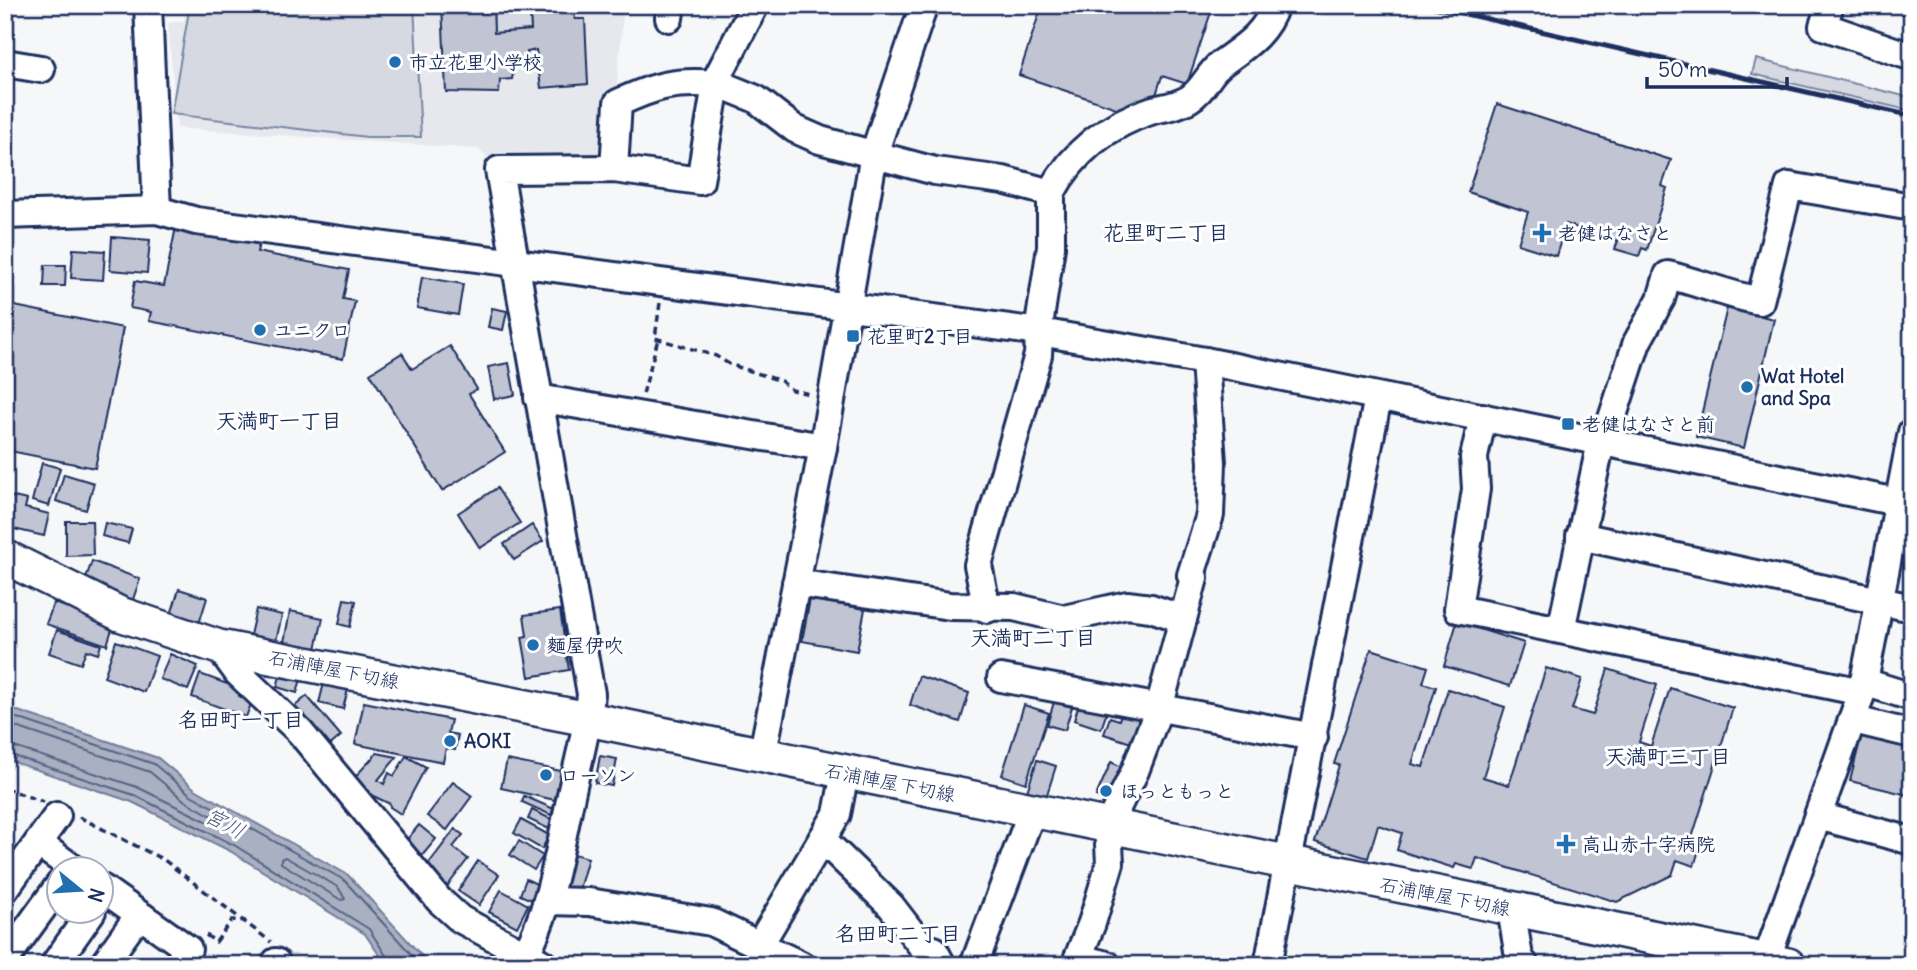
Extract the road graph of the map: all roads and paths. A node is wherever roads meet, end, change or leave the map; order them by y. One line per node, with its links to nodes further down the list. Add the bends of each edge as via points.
1 (148, 5): 14 (street)
2 (924, 5): 10 (street)
3 (1275, 5): 12 (street, via 1255,40 1209,74 1192,97 1096,138 1071,161)
4 (1830, 5): 6 (street, via 1822,26)
5 (753, 6): 9 (street)
6 (1912, 57)
7 (5, 63): 8 (street)
8 (41, 69)
9 (716, 81): 10 (street, via 756,99 795,129); 11 (street, via 668,83 618,103); 11 (street, via 700,181)
10 (874, 154): 12 (street); 18 (street)
11 (614, 169): 16 (street, via 499,170)
12 (1051, 193): 19 (street, via 1051,247)
13 (1912, 208): 28 (street, via 1789,186 1760,301 1668,275 1661,299 1637,342)
14 (157, 210): 15 (street); 16 (street, via 196,221)
15 (5, 215)
16 (513, 264): 17 (street); 23 (street)
17 (663, 284): 18 (street); 20 (path)
18 (848, 308): 19 (street); 24 (street)
19 (1040, 332): 21 (street); 35 (street, via 1038,355 978,565)
20 (658, 339): 24 (path, via 716,356 781,381 792,390); 25 (path)
21 (1205, 361): 22 (street); 37 (street, via 1211,437 1210,515)
22 (1378, 397): 26 (street); 47 (street)
23 (538, 398): 25 (street); 44 (street, via 591,694)
24 (832, 399): 29 (street)
25 (639, 415): 29 (street)
26 (1483, 417): 28 (street); 38 (street, via 1474,457 1476,489 1458,609)
27 (1912, 432): 30 (street)
28 (1602, 443): 30 (street); 31 (street)
29 (823, 447): 33 (street)
30 (1905, 504): 34 (street)
31 (1580, 536): 34 (street); 38 (street)
32 (5, 557): 39 (main road, 石浦陣屋下切線, via 120,614)
33 (796, 583): 35 (street); 48 (street)
34 (1880, 601): 36 (street); 41 (street)
35 (975, 607): 37 (street, via 1014,607 1073,619 1127,605)
36 (1912, 608)
37 (1183, 620): 43 (street)
38 (1560, 630): 41 (street)
39 (219, 647): 44 (main road, 石浦陣屋下切線); 74 (street, via 238,673 300,732 439,901)
40 (1001, 678): 43 (street)
41 (1863, 687): 42 (street); 45 (street)
42 (1912, 697)
43 (1158, 708): 47 (street); 54 (street)
44 (589, 719): 48 (main road, 石浦陣屋下切線); 61 (street)
45 (1854, 720): 46 (street); 53 (street)
46 (1912, 734)
47 (1314, 737): 59 (street)
48 (762, 757): 49 (main road, 石浦陣屋下切線)
49 (845, 773): 51 (main road, 石浦陣屋下切線); 55 (street, via 837,814)
50 (5, 788): 52 (path)
51 (1032, 811): 54 (main road, 石浦陣屋下切線); 80 (street)
52 (60, 812): 57 (street); 66 (path, via 164,860)
53 (1818, 816): 56 (street); 75 (street)
54 (1108, 826): 59 (main road, 石浦陣屋下切線); 73 (street, via 1110,863)
55 (822, 839): 68 (street); 70 (street, via 891,906 928,954)
56 (1912, 841)
57 (38, 843): 58 (street); 60 (street)
58 (51, 855)
59 (1289, 864): 64 (main road, 石浦陣屋下切線); 82 (street)
60 (5, 889)
61 (547, 901): 68 (street, via 589,902 711,922); 74 (street)
62 (46, 904): 72 (street)
63 (116, 904): 65 (street)
64 (1511, 909): 71 (main road, 石浦陣屋下切線); 83 (street, via 1519,957)
65 (143, 917): 69 (street); 78 (street)
66 (246, 920): 69 (path, via 232,920 216,942 203,933); 76 (path, via 285,953)
67 (81, 925): 77 (street)
68 (760, 944): 79 (street)
69 (183, 957)
70 (938, 958)
71 (1718, 958): 75 (main road, 石浦陣屋下切線)
72 (5, 960)
73 (1076, 961): 81 (street)
74 (530, 962)
75 (1777, 963)
76 (282, 964)
77 (54, 965)
78 (103, 965)
79 (801, 965)
80 (974, 965)
81 (1107, 965)
82 (1268, 965)
83 (1525, 965)

